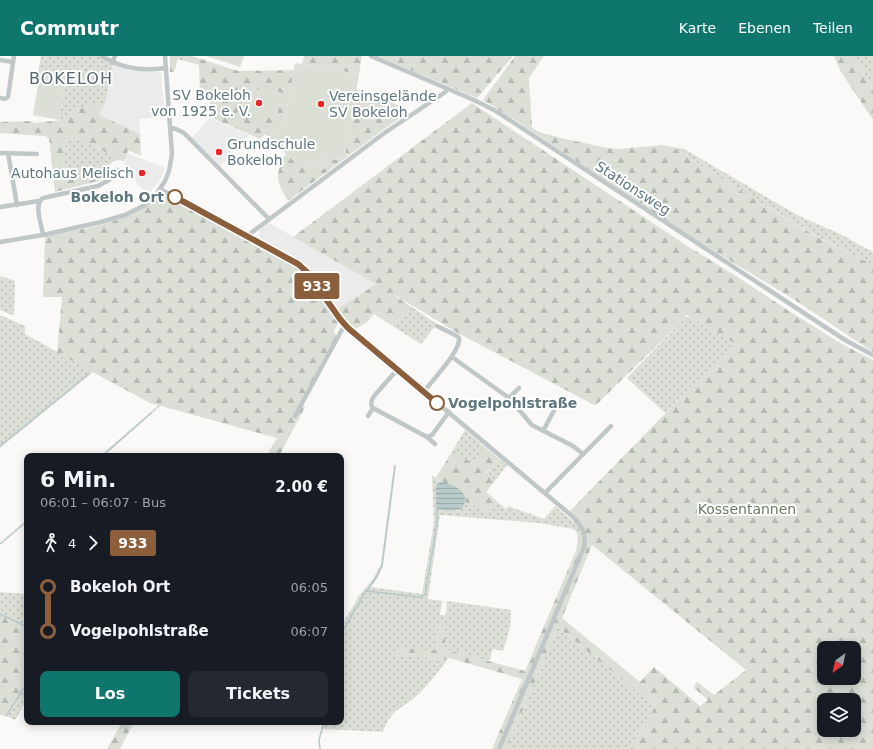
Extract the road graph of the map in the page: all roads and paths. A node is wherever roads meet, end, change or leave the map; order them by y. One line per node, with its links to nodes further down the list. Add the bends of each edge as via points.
1 (14, 56): 7 (street)
2 (102, 56): 8 (street)
3 (115, 56): 8 (street)
4 (165, 56): 9 (street)
5 (371, 56): 10 (street, Stationsweg)
6 (0, 60): 7 (street)
7 (13, 62): 11 (street, via 8,97)
8 (112, 63): 9 (street, via 130,68)
9 (166, 68): 12 (street)
10 (448, 89): 21 (street); 27 (street, Stationsweg, via 496,111 845,340)
11 (0, 98)
12 (171, 128): 17 (street, via 172,160); 21 (street, via 182,131)
13 (0, 153): 14 (street)
14 (8, 153): 15 (street); 19 (street)
15 (37, 154)
16 (117, 170): 18 (street, via 109,180 98,186)
17 (160, 189): 22 (street, via 149,202 135,212); 23 (street)
18 (39, 201): 19 (street); 22 (street)
19 (17, 205): 20 (street)
20 (0, 207)
21 (269, 219): 23 (street)
22 (43, 235): 24 (street)
23 (247, 236): 25 (street, via 304,269)
24 (0, 242)
25 (345, 324): 29 (street); 36 (street)
26 (437, 326): 28 (street, via 459,338)
27 (873, 355)
28 (452, 357): 31 (street); 32 (street)
29 (397, 370): 31 (street); 34 (street, via 371,400)
30 (519, 388): 32 (street)
31 (424, 392): 35 (street)
32 (509, 398): 39 (street, via 528,422)
33 (558, 403): 39 (street)
34 (373, 408): 37 (street); 40 (street)
35 (449, 412): 40 (street, via 432,435); 43 (street)
36 (296, 416)
37 (368, 416)
38 (611, 426): 42 (street)
39 (543, 431): 42 (street)
40 (427, 437): 41 (street)
41 (435, 444)
42 (584, 454): 43 (street)
43 (545, 493): 44 (street, via 582,527 586,539)
44 (499, 749)

